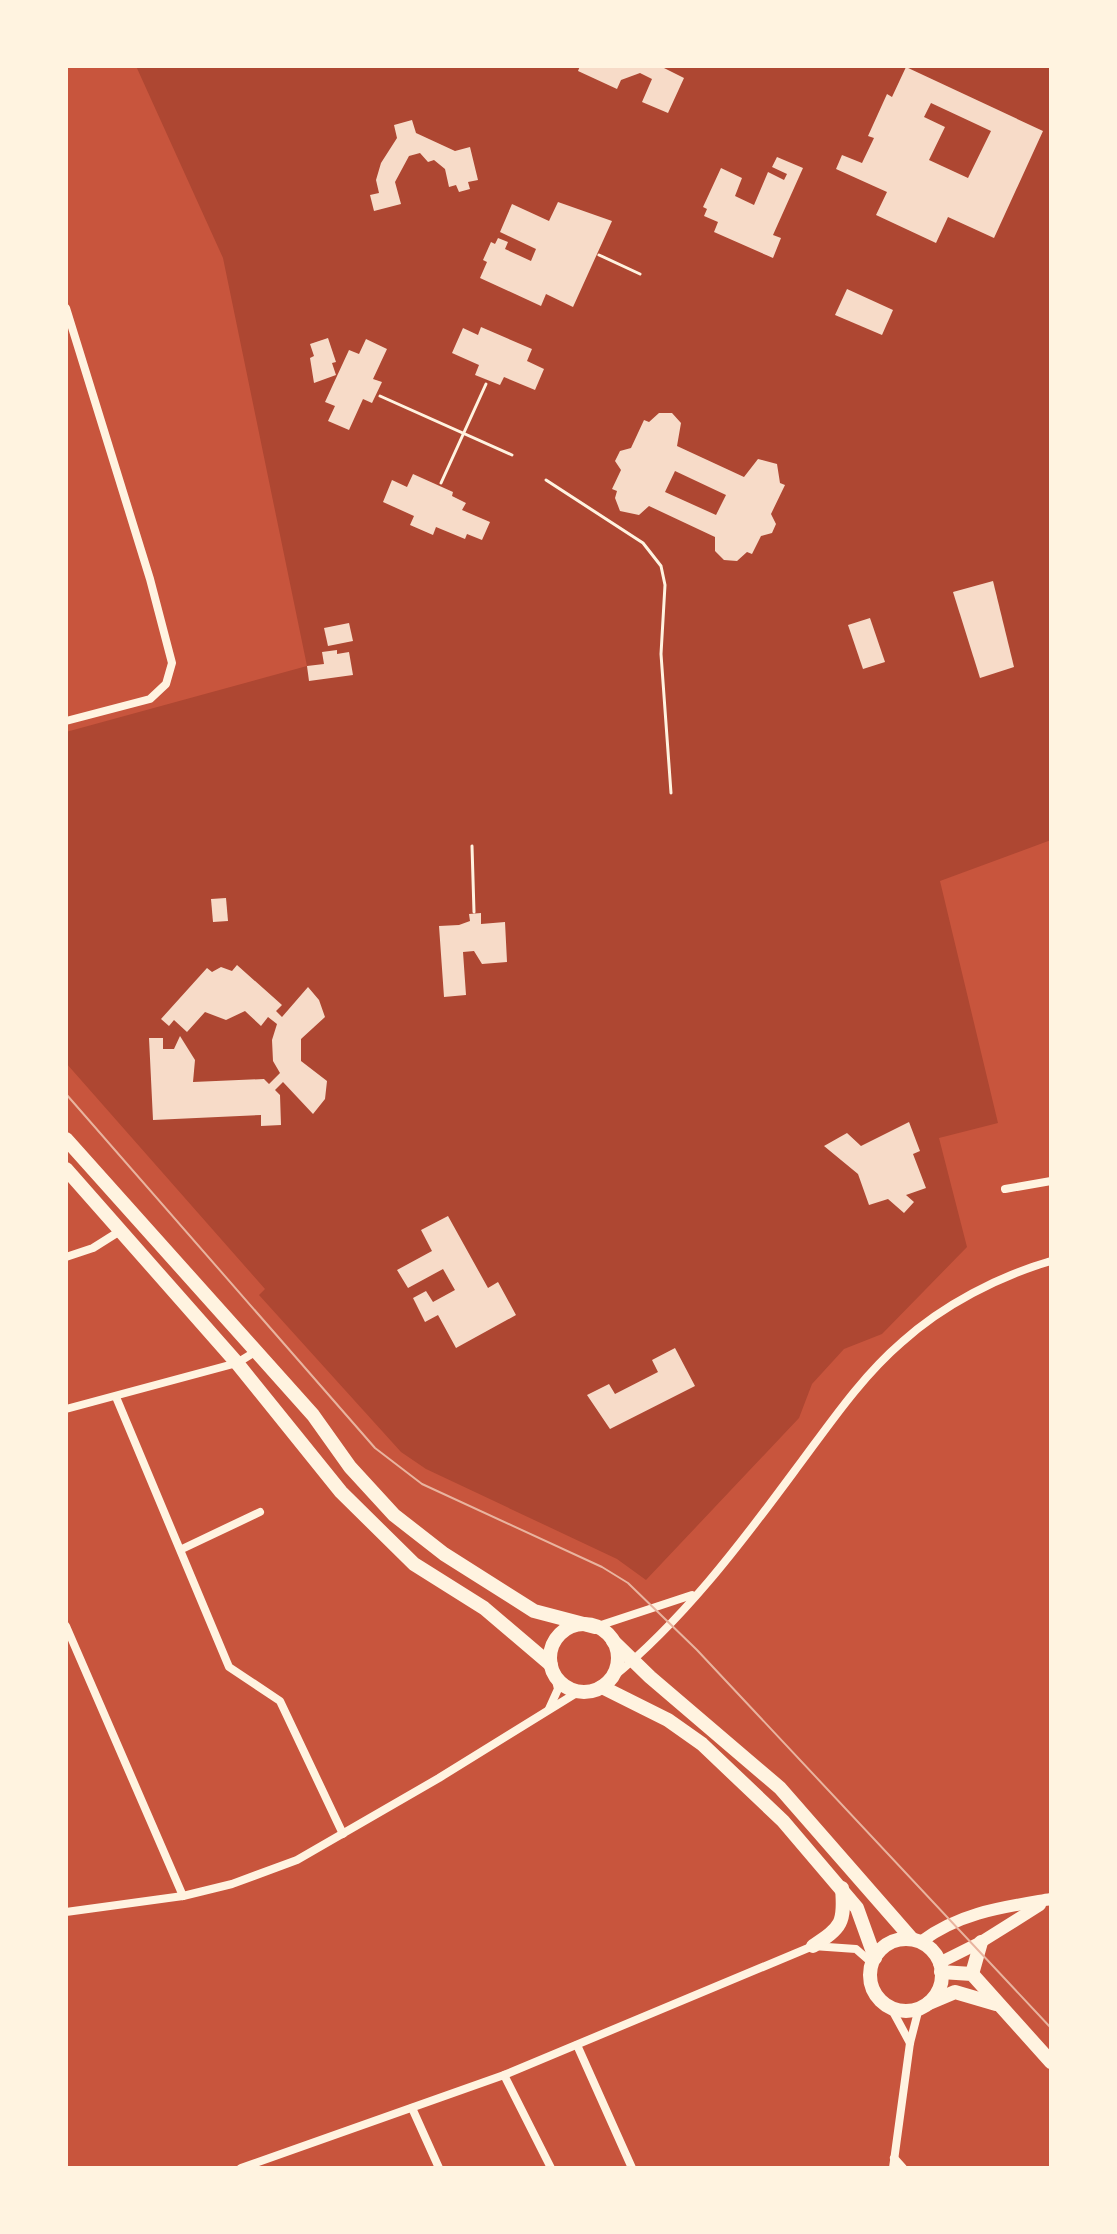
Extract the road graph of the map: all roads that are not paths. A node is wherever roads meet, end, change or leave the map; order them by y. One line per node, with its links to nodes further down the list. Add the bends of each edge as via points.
1 (66, 308): 2 (street, via 172,663 166,684 150,699)
2 (66, 721)
3 (66, 1139): 10 (main road)
4 (66, 1169): 7 (main road)
5 (1051, 1181): 6 (street)
6 (1005, 1189)
7 (120, 1231): 8 (street); 11 (main road)
8 (66, 1257)
9 (1051, 1261): 16 (street, via 960,1302 902,1341 843,1407)
10 (255, 1352): 11 (street); 18 (main road, via 394,1515 534,1611)
11 (237, 1363): 12 (street); 21 (main road, via 341,1492 414,1564 484,1608)
12 (116, 1397): 13 (street); 15 (street)
13 (66, 1409)
14 (260, 1512): 15 (street)
15 (182, 1549): 25 (street, via 229,1667 280,1701)
16 (697, 1593): 18 (street); 20 (street)
17 (66, 1626): 27 (street)
18 (595, 1627): 19 (main road); 21 (main road, via 565,1630 552,1646)
19 (613, 1641): 20 (main road); 22 (main road, via 617,1662)
20 (634, 1660): 22 (street); 30 (main road, via 780,1788)
21 (553, 1671): 23 (main road); 24 (street, via 558,1689)
22 (607, 1682): 23 (main road); 26 (main road, via 702,1744 783,1821)
23 (578, 1692): 24 (street)
24 (549, 1710): 25 (street)
25 (343, 1834): 27 (street, via 266,1873)
26 (842, 1887): 32 (main road, via 845,1914 840,1926); 33 (main road, via 861,1916)
27 (183, 1896): 29 (street)
28 (1051, 1899): 30 (street, via 966,1915); 31 (street)
29 (66, 1912)
30 (917, 1940): 33 (main road, via 887,1945); 34 (main road)
31 (981, 1942): 34 (street); 35 (main road)
32 (813, 1946): 33 (street, via 856,1949); 40 (street)
33 (874, 1960): 37 (main road, via 871,1983)
34 (940, 1967): 35 (main road); 36 (main road, via 939,1989)
35 (972, 1974): 38 (main road)
36 (924, 2006): 37 (main road); 38 (main road, via 955,1992); 39 (street)
37 (891, 2008): 39 (street)
38 (1005, 2008): 41 (main road)
39 (910, 2043): 44 (street)
40 (577, 2045): 42 (street); 48 (street)
41 (1051, 2062)
42 (504, 2075): 43 (street); 47 (street)
43 (412, 2108): 45 (street); 46 (street)
44 (894, 2163): 49 (street)
45 (241, 2168)
46 (439, 2168)
47 (551, 2168)
48 (632, 2168)
49 (903, 2168)

